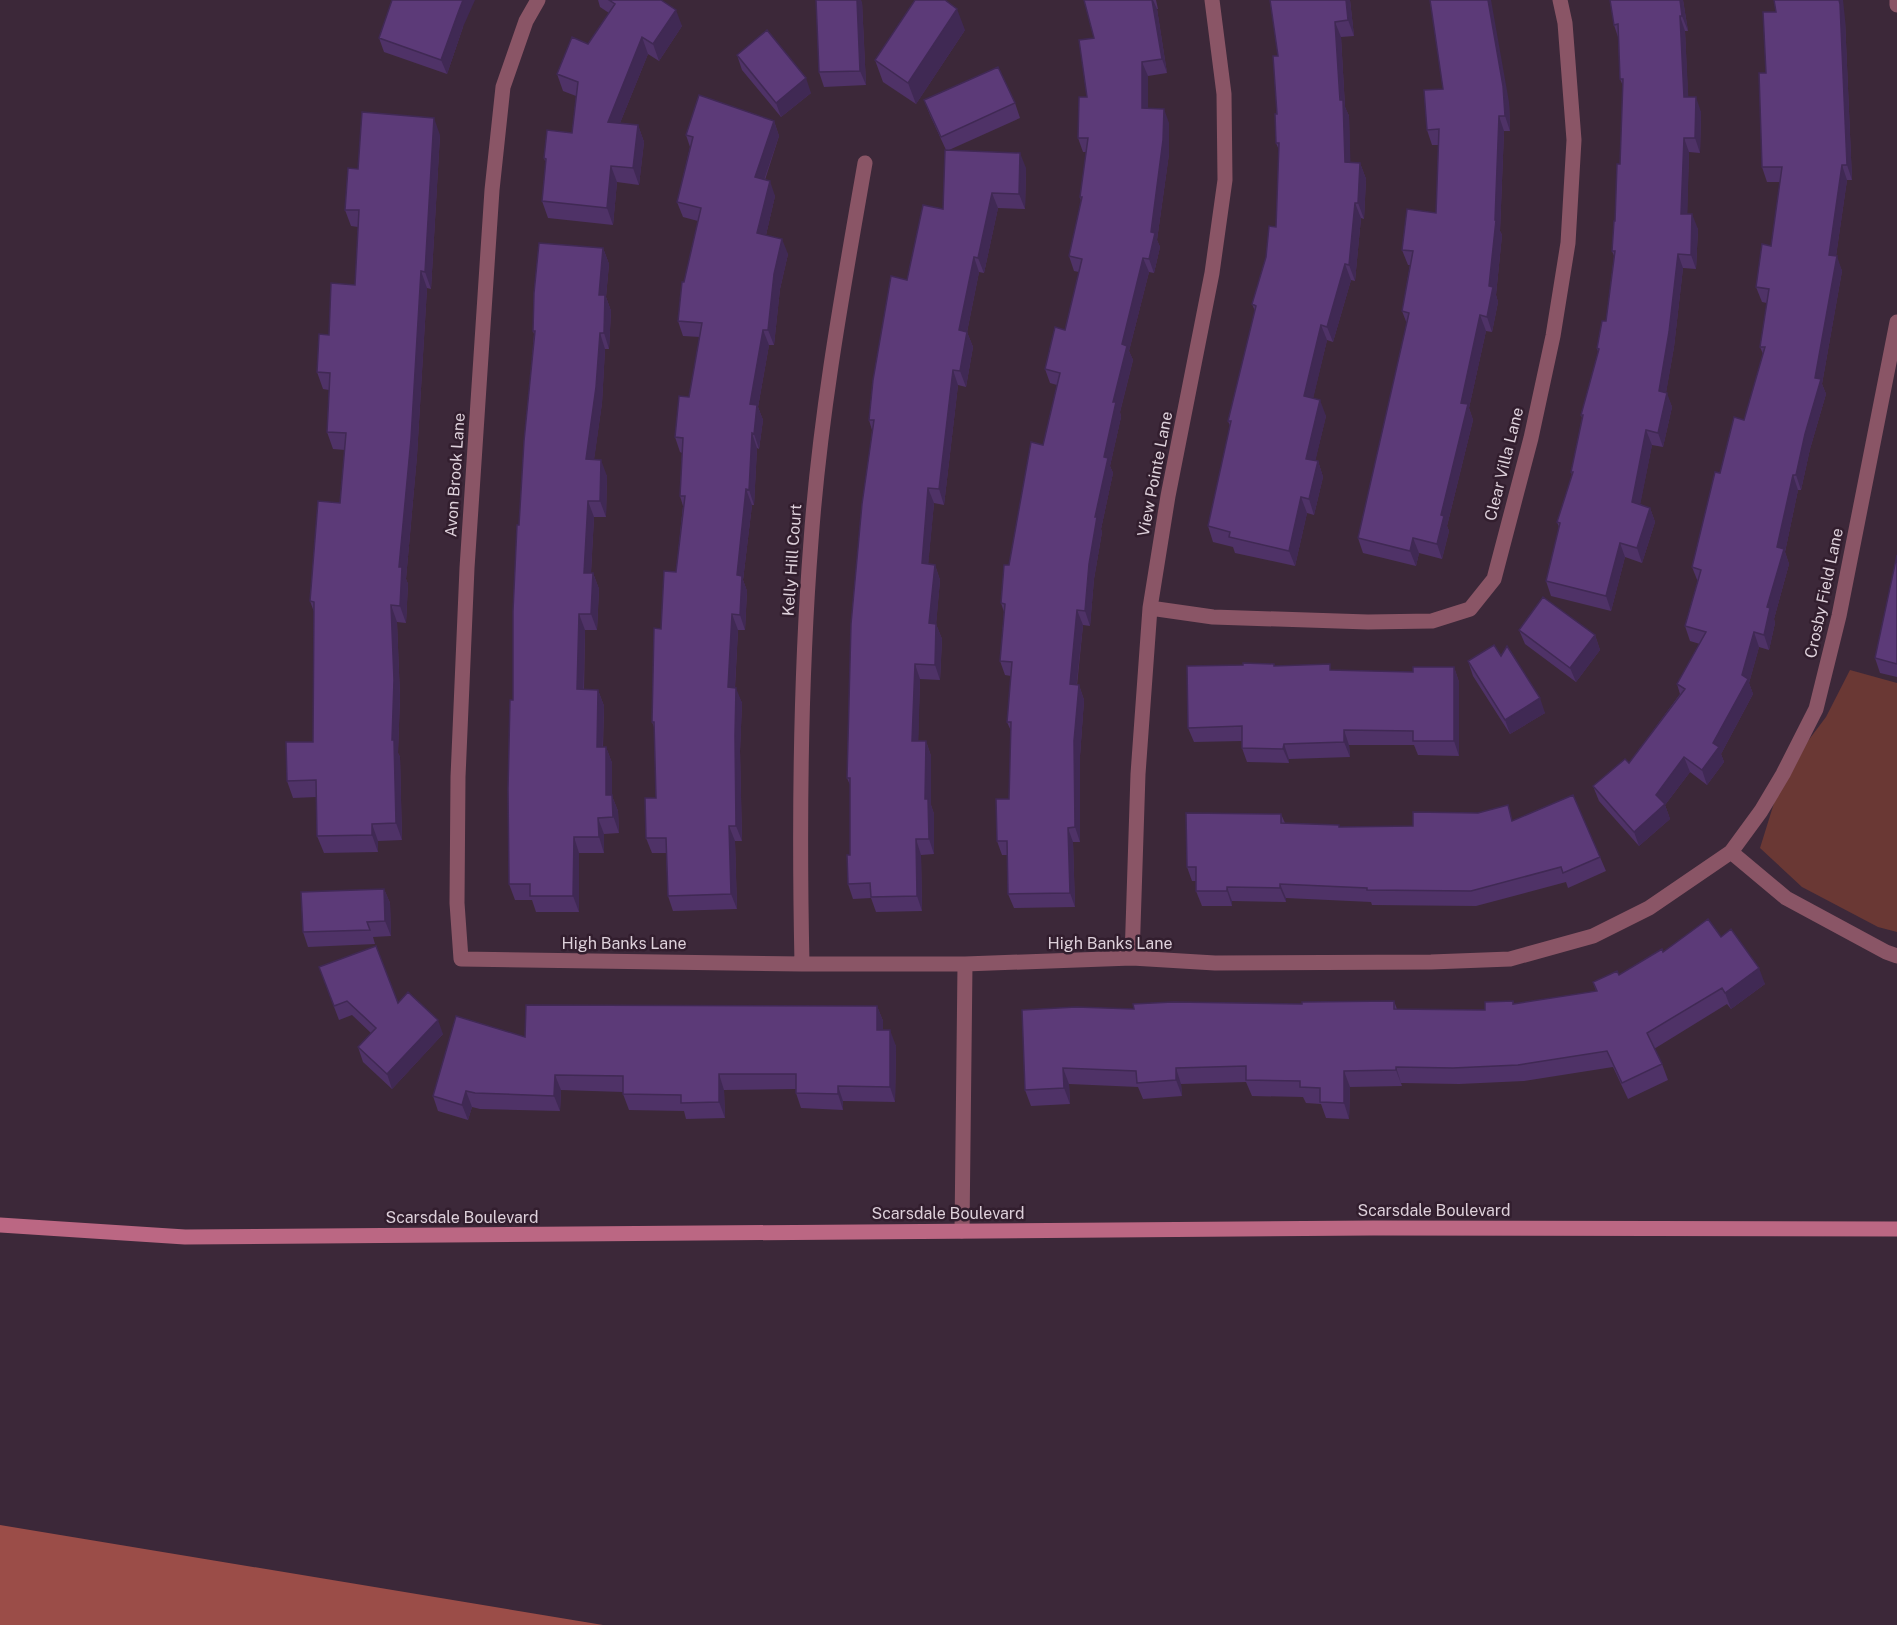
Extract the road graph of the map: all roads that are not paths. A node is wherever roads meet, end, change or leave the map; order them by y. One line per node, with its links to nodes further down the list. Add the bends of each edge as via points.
1 (537, 0): 12 (street, Avon Brook Lane, via 503,87 492,190 458,765 457,903)
2 (1212, 0): 8 (street, View Pointe Lane, via 1224,94 1225,180 1212,273)
3 (1560, 0): 8 (street, Clear Villa Lane, via 1574,140 1568,243 1533,427 1494,579 1470,609 1432,621 1213,617)
4 (1897, 0): 5 (street)
5 (1897, 5)
6 (865, 163): 13 (street, Kelly Hill Court, via 840,304 811,539 801,747)
7 (1897, 322): 9 (street, Crosby Field Lane, via 1839,616 1816,709 1783,774)
8 (1150, 608): 11 (street, View Pointe Lane, via 1138,774)
9 (1731, 852): 10 (street, via 1786,898); 11 (street, High Banks Lane, via 1649,908 1593,936 1510,959 1215,963)
10 (1897, 956)
11 (1132, 958): 14 (street, High Banks Lane)
12 (461, 959): 13 (street, High Banks Lane)
13 (802, 964): 14 (street, High Banks Lane)
14 (965, 964): 17 (street)
15 (0, 1225): 17 (main road, Scarsdale Boulevard, via 185,1237)
16 (1897, 1229): 17 (main road, Scarsdale Boulevard)
17 (962, 1231)

